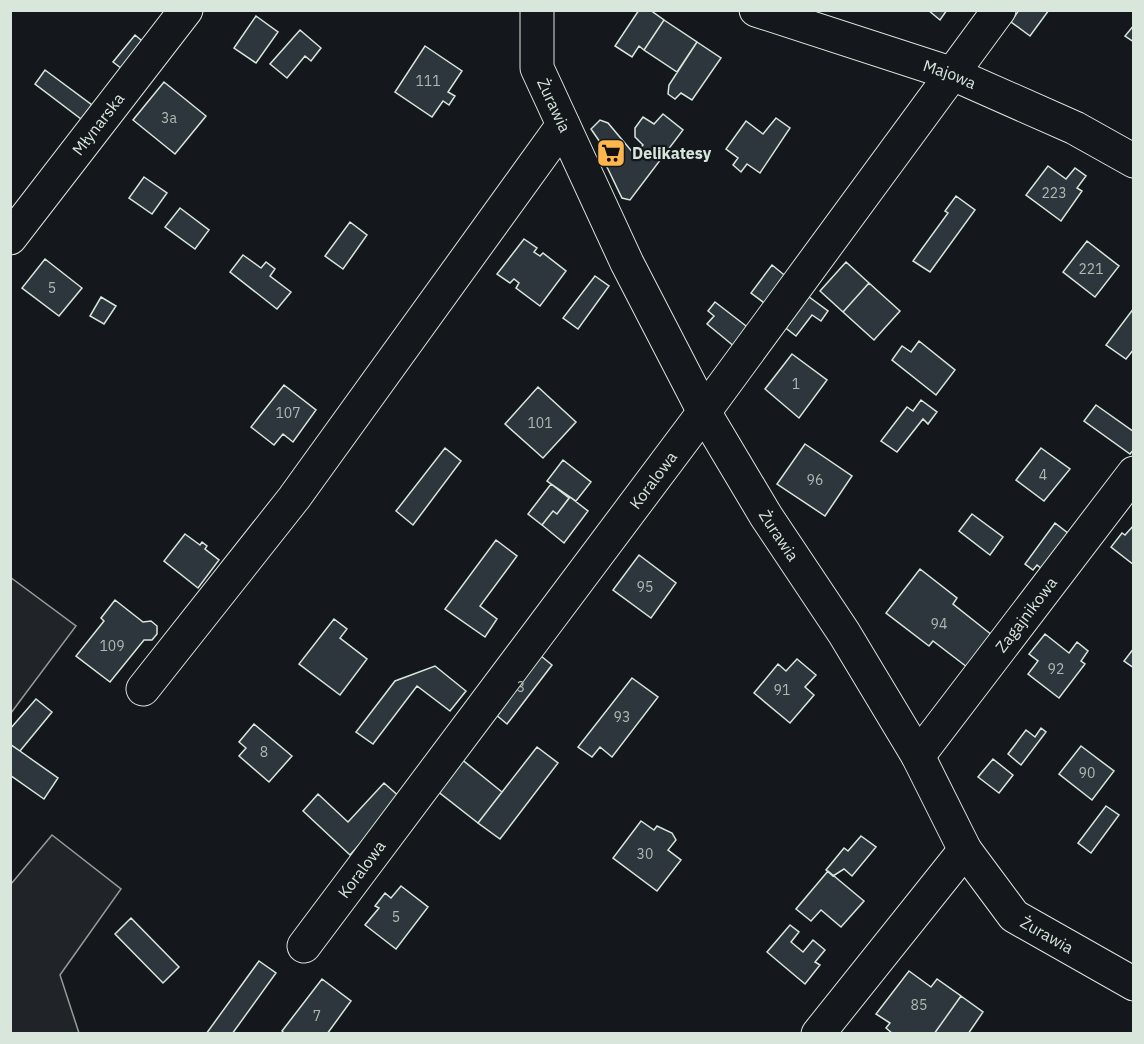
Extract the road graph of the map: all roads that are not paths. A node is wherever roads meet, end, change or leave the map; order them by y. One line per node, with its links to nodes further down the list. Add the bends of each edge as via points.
1 (186, 10): 8 (street, Młynarska)
2 (537, 10): 6 (street, Żurawia, via 537,68)
3 (756, 10): 5 (street, Majowa)
4 (999, 10): 5 (street, Koralowa)
5 (953, 74): 7 (street, Majowa, via 1075,128); 9 (street, Koralowa)
6 (563, 125): 9 (street, Żurawia, via 627,263); 11 (street, via 294,498)
7 (1134, 160)
8 (10, 238)
9 (704, 412): 12 (street, Żurawia); 14 (street, Koralowa)
10 (1134, 473): 12 (street, Zagajnikowa)
11 (143, 688)
12 (918, 756): 13 (street, Żurawia)
13 (965, 850): 15 (street, Żurawia, via 1014,916); 16 (street)
14 (304, 946)
15 (1134, 984)
16 (818, 1034)

